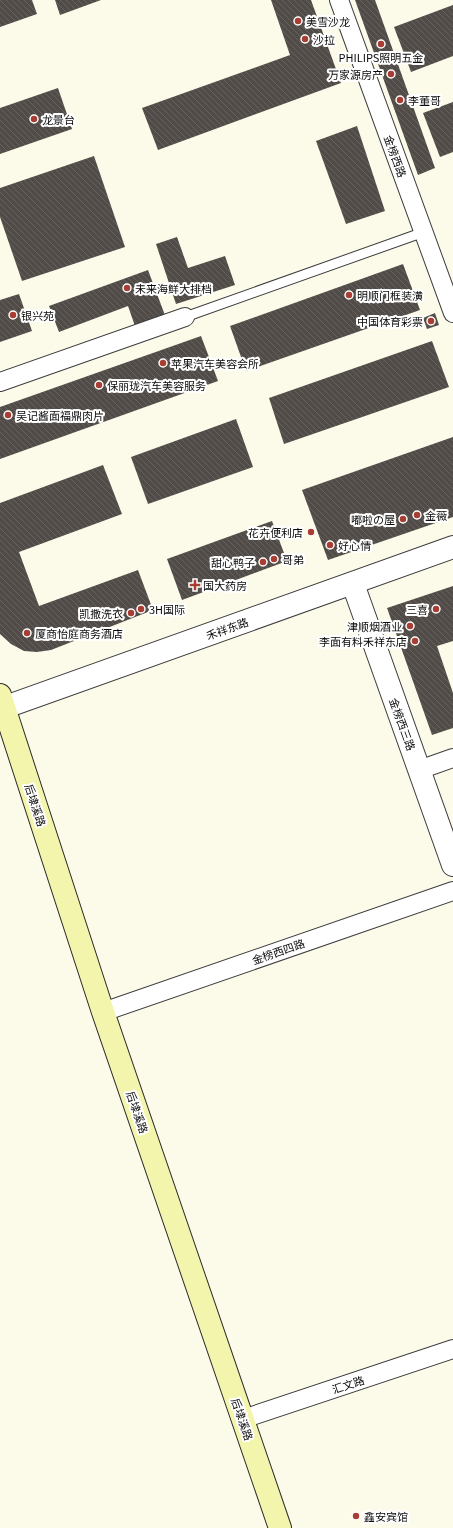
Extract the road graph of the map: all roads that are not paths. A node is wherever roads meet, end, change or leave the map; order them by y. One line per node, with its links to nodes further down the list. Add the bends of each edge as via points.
1 (339, 0): 2 (street, 金榜西路)
2 (424, 232): 3 (street, 金榜西路); 4 (lane)
3 (453, 313)
4 (185, 317): 5 (street)
5 (0, 382)
6 (453, 547): 7 (street, 禾祥东路)
7 (352, 584): 8 (street, 禾祥东路); 10 (street, 金榜西三路)
8 (1, 704): 13 (main road, 后埭溪路)
9 (453, 758): 10 (street)
10 (419, 770): 11 (street, 金榜西三路)
11 (453, 865)
12 (453, 891): 13 (street, 金榜西四路)
13 (103, 1012): 15 (main road, 后埭溪路)
14 (453, 1349): 15 (street, 汇文路)
15 (243, 1419): 16 (main road, 后埭溪路)
16 (280, 1528)

